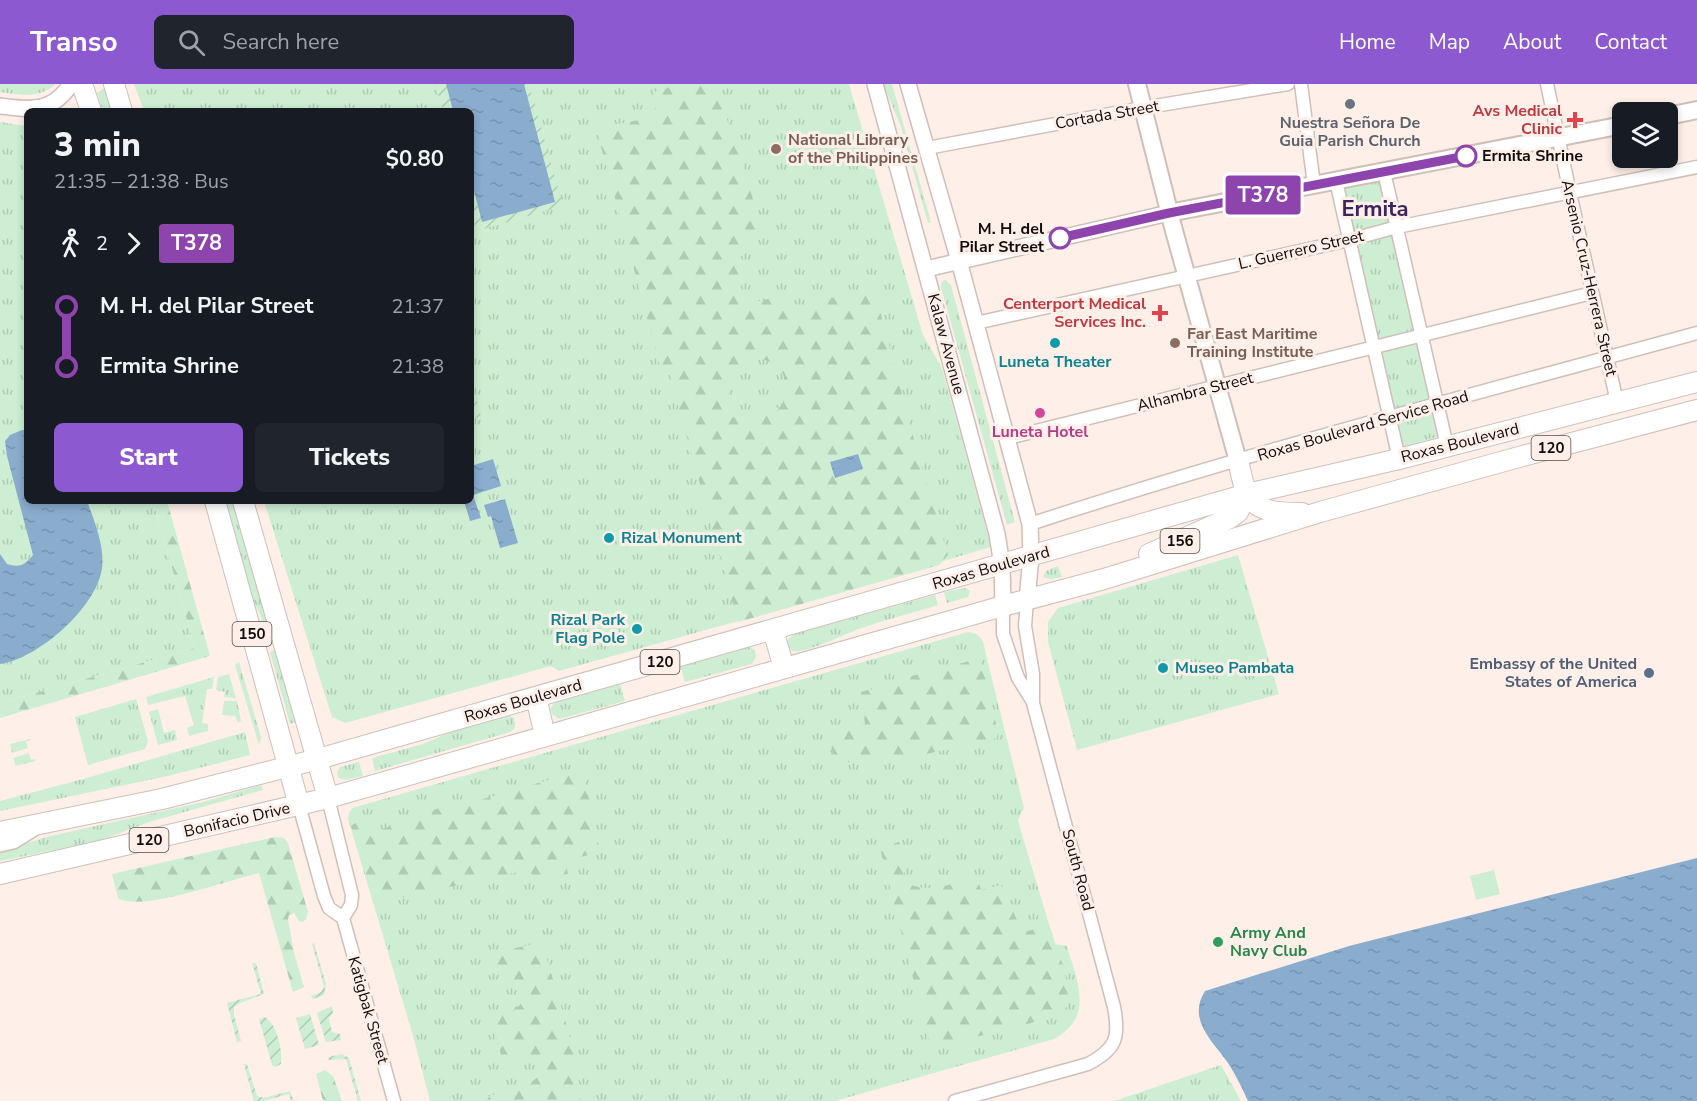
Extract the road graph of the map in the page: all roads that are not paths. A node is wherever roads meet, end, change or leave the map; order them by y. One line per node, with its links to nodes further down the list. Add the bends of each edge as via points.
1 (71, 84): 12 (street)
2 (82, 84): 13 (main road)
3 (114, 84): 14 (main road)
4 (875, 84): 30 (street, Kalaw Avenue)
5 (908, 84): 20 (street)
6 (1137, 84): 15 (main road)
7 (1288, 84): 15 (street, Cortada Street)
8 (1301, 84): 24 (street)
9 (1547, 84): 19 (street, Arsenio Cruz-Herrera Street)
10 (0, 106): 11 (street)
11 (24, 108)
12 (44, 108)
13 (90, 108)
14 (121, 108)
15 (1142, 108): 20 (street, Cortada Street); 26 (main road)
16 (1697, 110): 17 (main road)
17 (1678, 114)
18 (1612, 126): 19 (main road)
19 (1558, 137): 22 (main road); 25 (street, Arsenio Cruz-Herrera Street)
20 (927, 148): 29 (street)
21 (1697, 167): 25 (street, L. Guerrero Street)
22 (1384, 172): 23 (main road); 27 (street)
23 (1336, 182): 24 (main road); 28 (street)
24 (1314, 185): 26 (main road)
25 (1570, 193): 27 (street, L. Guerrero Street); 32 (street, Arsenio Cruz-Herrera Street)
26 (1169, 213): 29 (street); 31 (main road)
27 (1397, 227): 28 (street, L. Guerrero Street); 35 (street)
28 (1349, 240): 31 (street, L. Guerrero Street); 36 (street)
29 (959, 261): 30 (street); 33 (street)
30 (926, 269): 54 (street, Kalaw Avenue)
31 (1186, 276): 33 (street, L. Guerrero Street); 39 (main road)
32 (1592, 293): 35 (street, Alhambra Street); 37 (street, Arsenio Cruz-Herrera Street)
33 (976, 323): 44 (street)
34 (1697, 333): 37 (street, Roxas Boulevard Service Road)
35 (1422, 335): 36 (street, Alhambra Street); 41 (street)
36 (1372, 346): 39 (street, Alhambra Street); 43 (street)
37 (1607, 358): 40 (street, Arsenio Cruz-Herrera Street); 41 (street, Roxas Boulevard Service Road)
38 (1697, 382): 40 (main road, Roxas Boulevard / 120)
39 (1217, 387): 44 (street, Alhambra Street); 47 (main road)
40 (1617, 402): 45 (main road, Roxas Boulevard / 120)
41 (1439, 404): 43 (street, Roxas Boulevard Service Road); 45 (street)
42 (1697, 410): 51 (main road, Roxas Boulevard / 120)
43 (1388, 417): 46 (street); 47 (street, Roxas Boulevard Service Road)
44 (1008, 438): 52 (street)
45 (1447, 446): 46 (main road, Roxas Boulevard / 120)
46 (1399, 459): 48 (main road, Roxas Boulevard / 120)
47 (1238, 461): 48 (main road); 52 (street, Roxas Boulevard Service Road)
48 (1247, 494): 51 (main road, via 1272,511); 53 (main road, Roxas Boulevard / 120); 55 (main road, 156, via 1238,512 1230,518 1157,549)
49 (216, 504): 60 (main road, 150)
50 (244, 504): 59 (main road, 150)
51 (1320, 512): 55 (main road, Roxas Boulevard / 120)
52 (1030, 524): 53 (street)
53 (1031, 556): 54 (main road, Roxas Boulevard / 120); 56 (street)
54 (1002, 565): 57 (street, Kalaw Avenue); 58 (main road, Roxas Boulevard / 120)
55 (1104, 579): 56 (main road, Roxas Boulevard / 120)
56 (1027, 600): 57 (main road, Roxas Boulevard / 120); 63 (street, South Road, via 1025,626)
57 (1003, 606): 61 (main road, Roxas Boulevard / 120); 63 (street, South Road, via 1003,634 1018,678)
58 (773, 630): 61 (main road); 62 (main road, Roxas Boulevard / 120)
59 (284, 640): 60 (main road); 65 (main road, 150)
60 (256, 650): 66 (main road, 150)
61 (784, 668): 64 (main road, Roxas Boulevard / 120)
62 (536, 698): 64 (main road); 65 (main road, Roxas Boulevard / 120)
63 (1033, 703): 75 (street, South Road, via 1114,1007 1117,1037 1101,1057 1088,1064)
64 (545, 736): 67 (main road, Roxas Boulevard / 120)
65 (318, 759): 66 (main road, Roxas Boulevard / 120); 67 (main road, 150)
66 (288, 767): 68 (main road, 150); 69 (main road, 120, via 162,799)
67 (328, 798): 68 (main road, Roxas Boulevard / 120); 73 (street, via 352,895)
68 (298, 805): 72 (main road, Bonifacio Drive / 120); 73 (street, Katigbak Street, via 324,896 330,908)
69 (41, 823): 70 (main road, 120); 71 (street, via 13,841)
70 (0, 832)
71 (0, 844)
72 (0, 874)
73 (343, 918): 74 (street, Katigbak Street)
74 (394, 1101)
75 (955, 1101)

